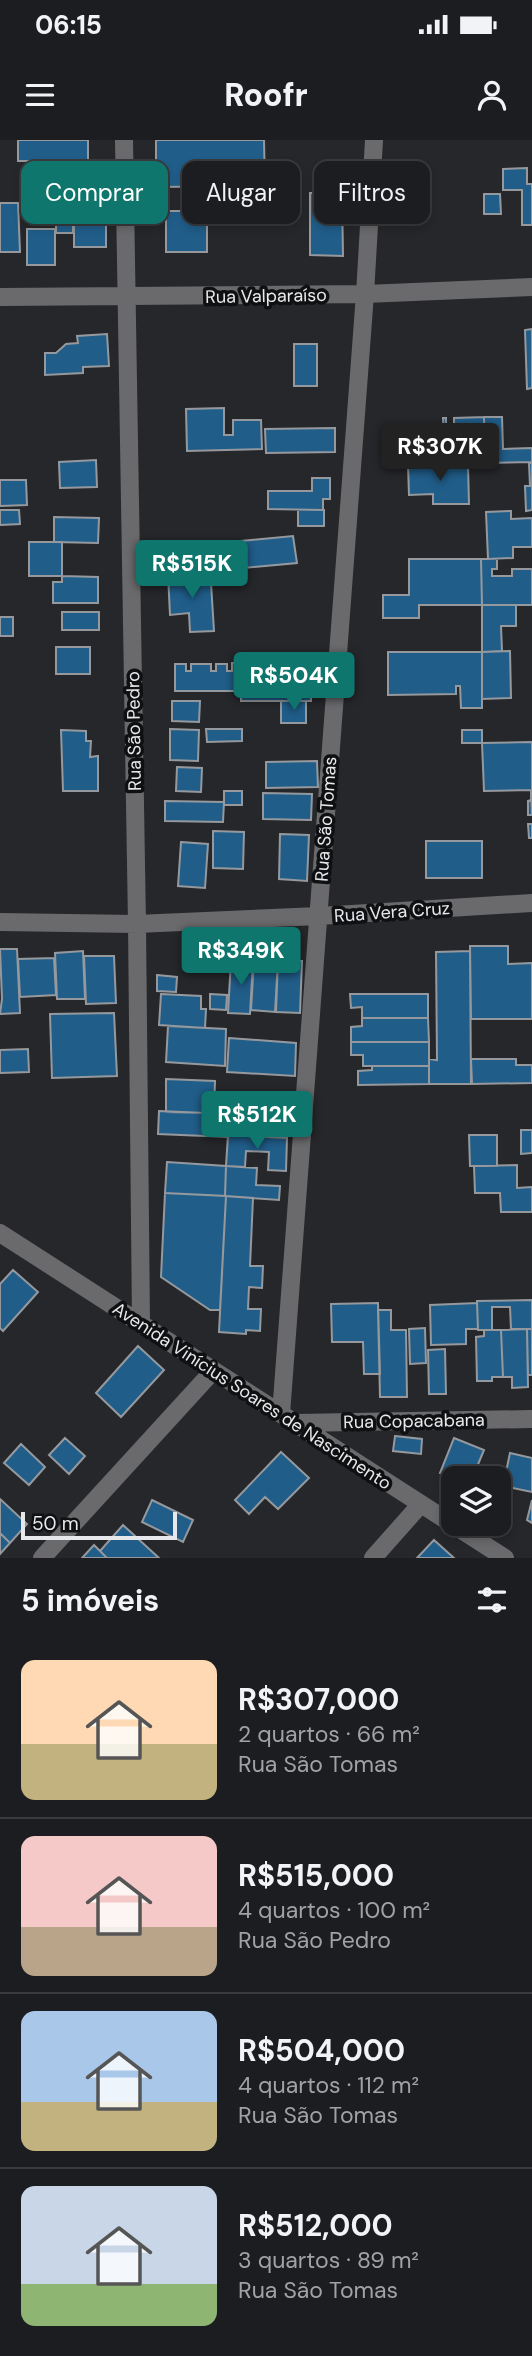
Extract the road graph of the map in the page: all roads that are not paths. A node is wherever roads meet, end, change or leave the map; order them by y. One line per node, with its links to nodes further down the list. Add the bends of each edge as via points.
1 (124, 140): 6 (street, Rua São Pedro)
2 (374, 140): 4 (street, Rua São Tomas)
3 (532, 287): 4 (street, Rua Valparaíso)
4 (365, 294): 6 (street, Rua Valparaíso); 8 (street, Rua São Tomas)
5 (0, 297): 6 (street, Rua Valparaíso)
6 (128, 298): 10 (street, Rua São Pedro)
7 (532, 903): 8 (street, Rua Vera Cruz)
8 (319, 916): 10 (street, Rua Vera Cruz); 14 (street, Rua São Tomas)
9 (0, 922): 10 (street, Rua Vera Cruz)
10 (137, 924): 12 (street, Rua São Pedro)
11 (0, 1233): 12 (street, Avenida Vinícius Soares de Nascimento)
12 (141, 1323): 13 (street, Avenida Vinícius Soares de Nascimento)
13 (213, 1371): 14 (street, Avenida Vinícius Soares de Nascimento); 17 (street)
14 (288, 1418): 15 (street, Rua Copacabana); 16 (street, Avenida Vinícius Soares de Nascimento)
15 (532, 1419)
16 (420, 1505): 18 (street); 19 (street, Avenida Vinícius Soares de Nascimento)
17 (43, 1558)
18 (373, 1558)
19 (505, 1558)

